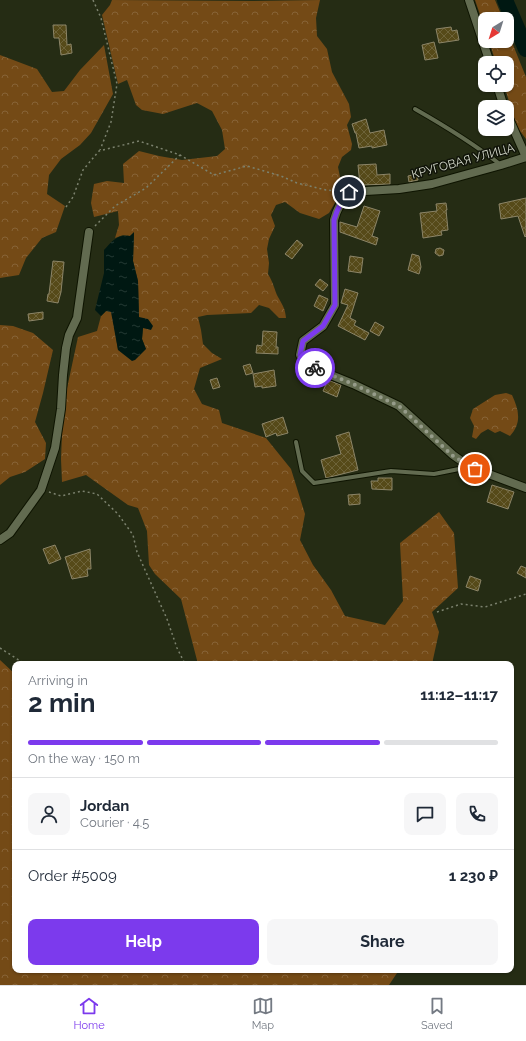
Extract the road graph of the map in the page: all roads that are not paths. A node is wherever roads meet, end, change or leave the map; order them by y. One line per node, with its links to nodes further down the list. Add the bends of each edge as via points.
1 (469, 0): 2 (street)
2 (488, 56)
3 (415, 109): 6 (lane, via 443,124)
4 (514, 130): 5 (street)
5 (526, 157): 6 (street, КРУГОВАЯ УЛИЦА)
6 (501, 165): 9 (street, КРУГОВАЯ УЛИЦА, via 432,184 349,192 337,208 334,220 335,305 323,326 303,341 300,355 307,363 321,371 399,406 453,456)
7 (88, 232): 11 (street, via 76,318 66,348 55,448 41,490 10,533)
8 (296, 442): 9 (lane, via 302,471 314,483 391,470 434,474)
9 (470, 466): 10 (street)
10 (526, 488)
11 (0, 540)

